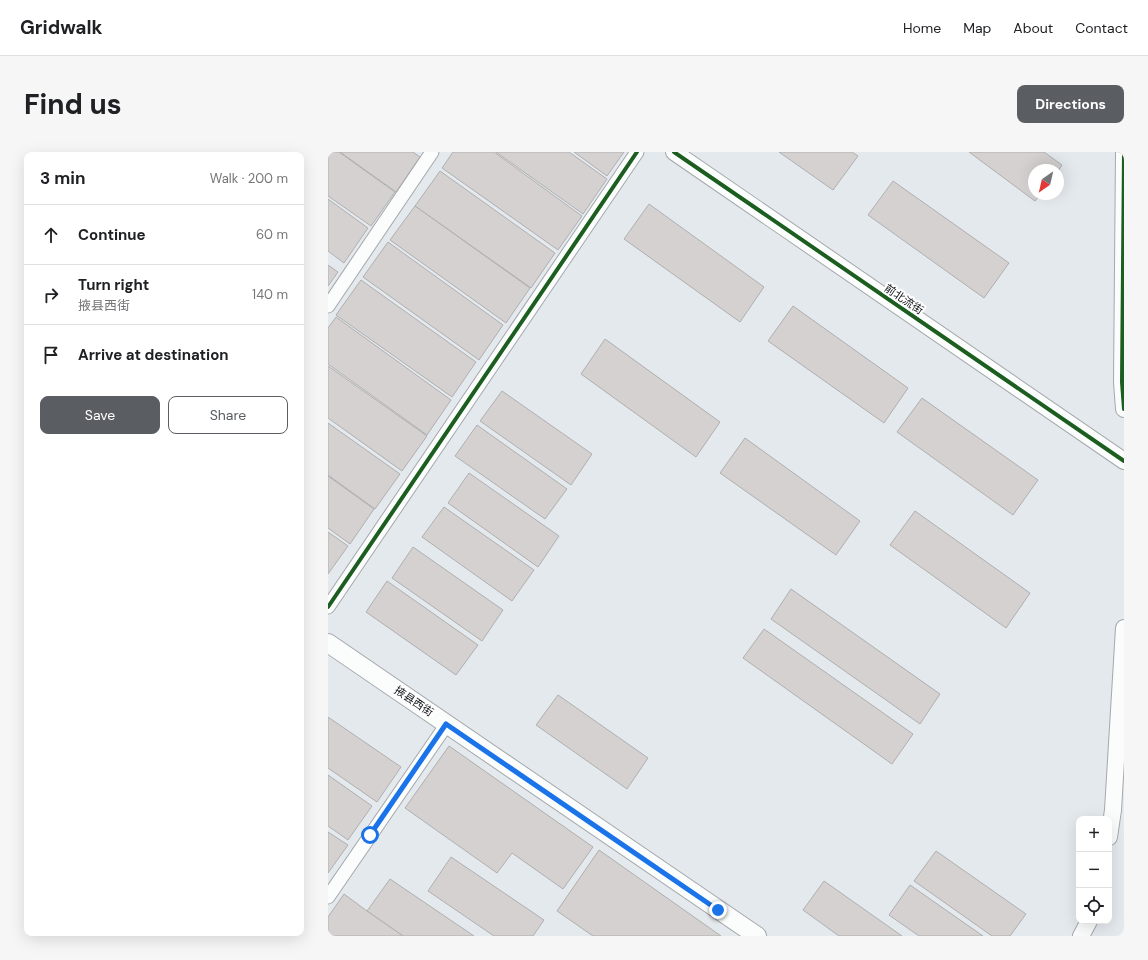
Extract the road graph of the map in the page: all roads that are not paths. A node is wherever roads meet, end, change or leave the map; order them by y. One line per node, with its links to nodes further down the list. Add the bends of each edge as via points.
1 (432, 152): 5 (street)
2 (637, 152): 8 (street)
3 (674, 152): 7 (street, 前北流街)
4 (1124, 152): 6 (street)
5 (328, 306)
6 (1124, 409)
7 (1124, 461)
8 (328, 607)
9 (1124, 628): 12 (street)
10 (328, 643): 11 (main road, 掖县西街)
11 (446, 724): 13 (street); 15 (main road, 掖县西街)
12 (1112, 817)
13 (328, 897)
14 (1088, 924): 16 (street)
15 (757, 936)
16 (1082, 936)

